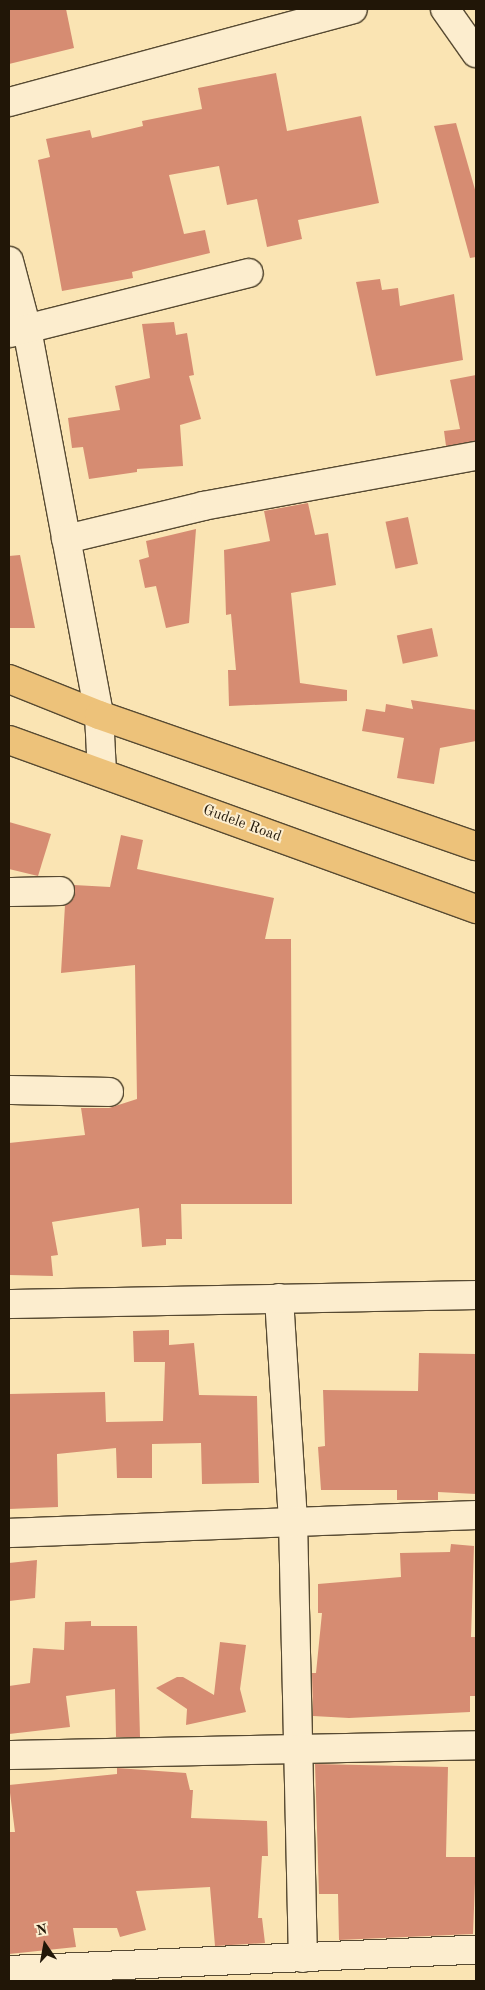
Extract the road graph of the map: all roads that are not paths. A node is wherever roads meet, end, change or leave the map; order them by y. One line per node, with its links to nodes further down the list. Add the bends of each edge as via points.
1 (353, 9): 4 (street)
2 (445, 9): 3 (street)
3 (476, 53)
4 (9, 102)
5 (9, 261): 7 (street)
6 (249, 273): 7 (street)
7 (18, 331): 9 (street)
8 (476, 456): 9 (street, via 213,504)
9 (66, 538): 11 (street)
10 (9, 679): 11 (highway)
11 (99, 715): 13 (street); 14 (highway)
12 (9, 740): 13 (highway, Gudele Road)
13 (102, 773): 17 (highway, Gudele Road)
14 (476, 846)
15 (60, 891): 16 (street)
16 (9, 892)
17 (476, 908)
18 (9, 1090): 19 (street)
19 (109, 1092)
20 (476, 1296): 21 (street)
21 (279, 1298): 22 (street); 24 (street)
22 (9, 1304)
23 (476, 1515): 24 (street)
24 (293, 1520): 25 (street); 27 (street)
25 (9, 1533)
26 (476, 1745): 27 (street)
27 (300, 1748): 28 (street); 30 (street)
28 (9, 1754)
29 (476, 1950): 30 (street)
30 (303, 1958): 31 (street)
31 (9, 1970)

